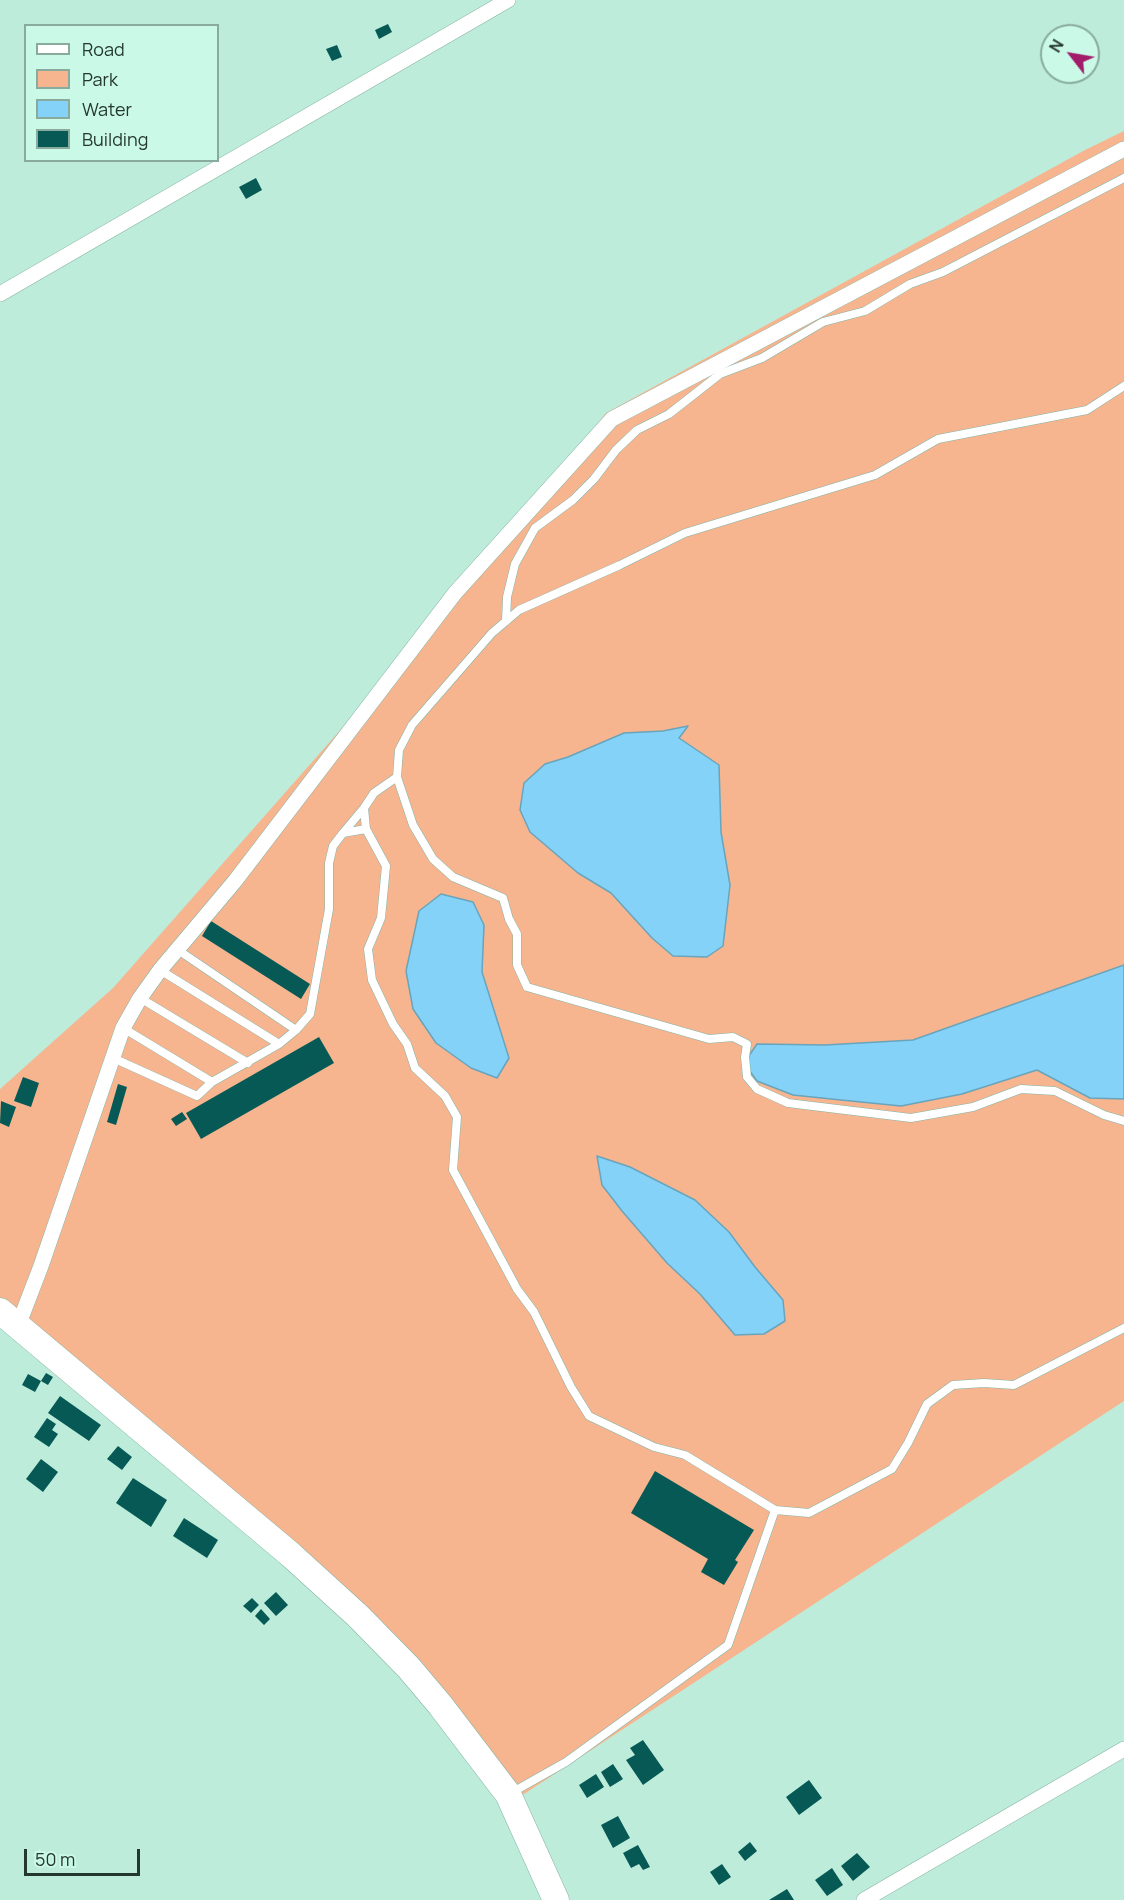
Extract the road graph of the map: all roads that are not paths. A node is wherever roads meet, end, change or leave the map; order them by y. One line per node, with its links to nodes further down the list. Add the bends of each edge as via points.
1 (508, 0): 4 (street)
2 (1124, 149): 11 (street, via 612,419 454,593)
3 (1124, 178): 6 (lane, via 942,272 910,284 865,311 824,322 762,357 720,374 669,414 637,430 573,500 535,528 515,564)
4 (0, 294)
5 (1124, 386): 6 (lane, via 1087,410 939,439 875,475 685,533 519,610)
6 (506, 621): 7 (lane, via 412,725 399,750)
7 (397, 777): 8 (lane, via 374,793); 20 (lane, via 413,825 433,859 453,878 503,898 517,934 517,965 527,987 709,1039 733,1037 747,1044 747,1077 757,1089 788,1103 911,1118 973,1107 1021,1089 1055,1091)
8 (364, 808): 9 (lane); 10 (lane)
9 (366, 830): 10 (lane); 23 (lane, via 386,866 381,918 368,949 372,980 407,1044 415,1068 445,1096 457,1117 453,1170 517,1289 534,1312 571,1387 589,1416 654,1447 685,1455)
10 (343, 833): 15 (lane, via 333,846 329,863 329,909 310,1014)
11 (178, 950): 12 (street); 15 (lane)
12 (160, 970): 13 (street); 16 (lane)
13 (140, 998): 14 (street); 18 (lane)
14 (123, 1028): 17 (street); 19 (lane)
15 (296, 1030): 16 (lane)
16 (279, 1044): 18 (lane)
17 (113, 1058): 19 (lane, via 197,1096); 21 (street, via 41,1266)
18 (248, 1063): 19 (lane)
19 (212, 1082)
20 (1124, 1121)
21 (9, 1318): 25 (main road, via 358,1616 409,1668)
22 (1124, 1328): 23 (lane, via 1014,1385 953,1385 927,1404 892,1469 809,1513)
23 (775, 1510): 25 (lane, via 728,1645 566,1762)
24 (1124, 1749): 27 (street)
25 (508, 1794): 26 (main road)
26 (556, 1900)
27 (864, 1900)

